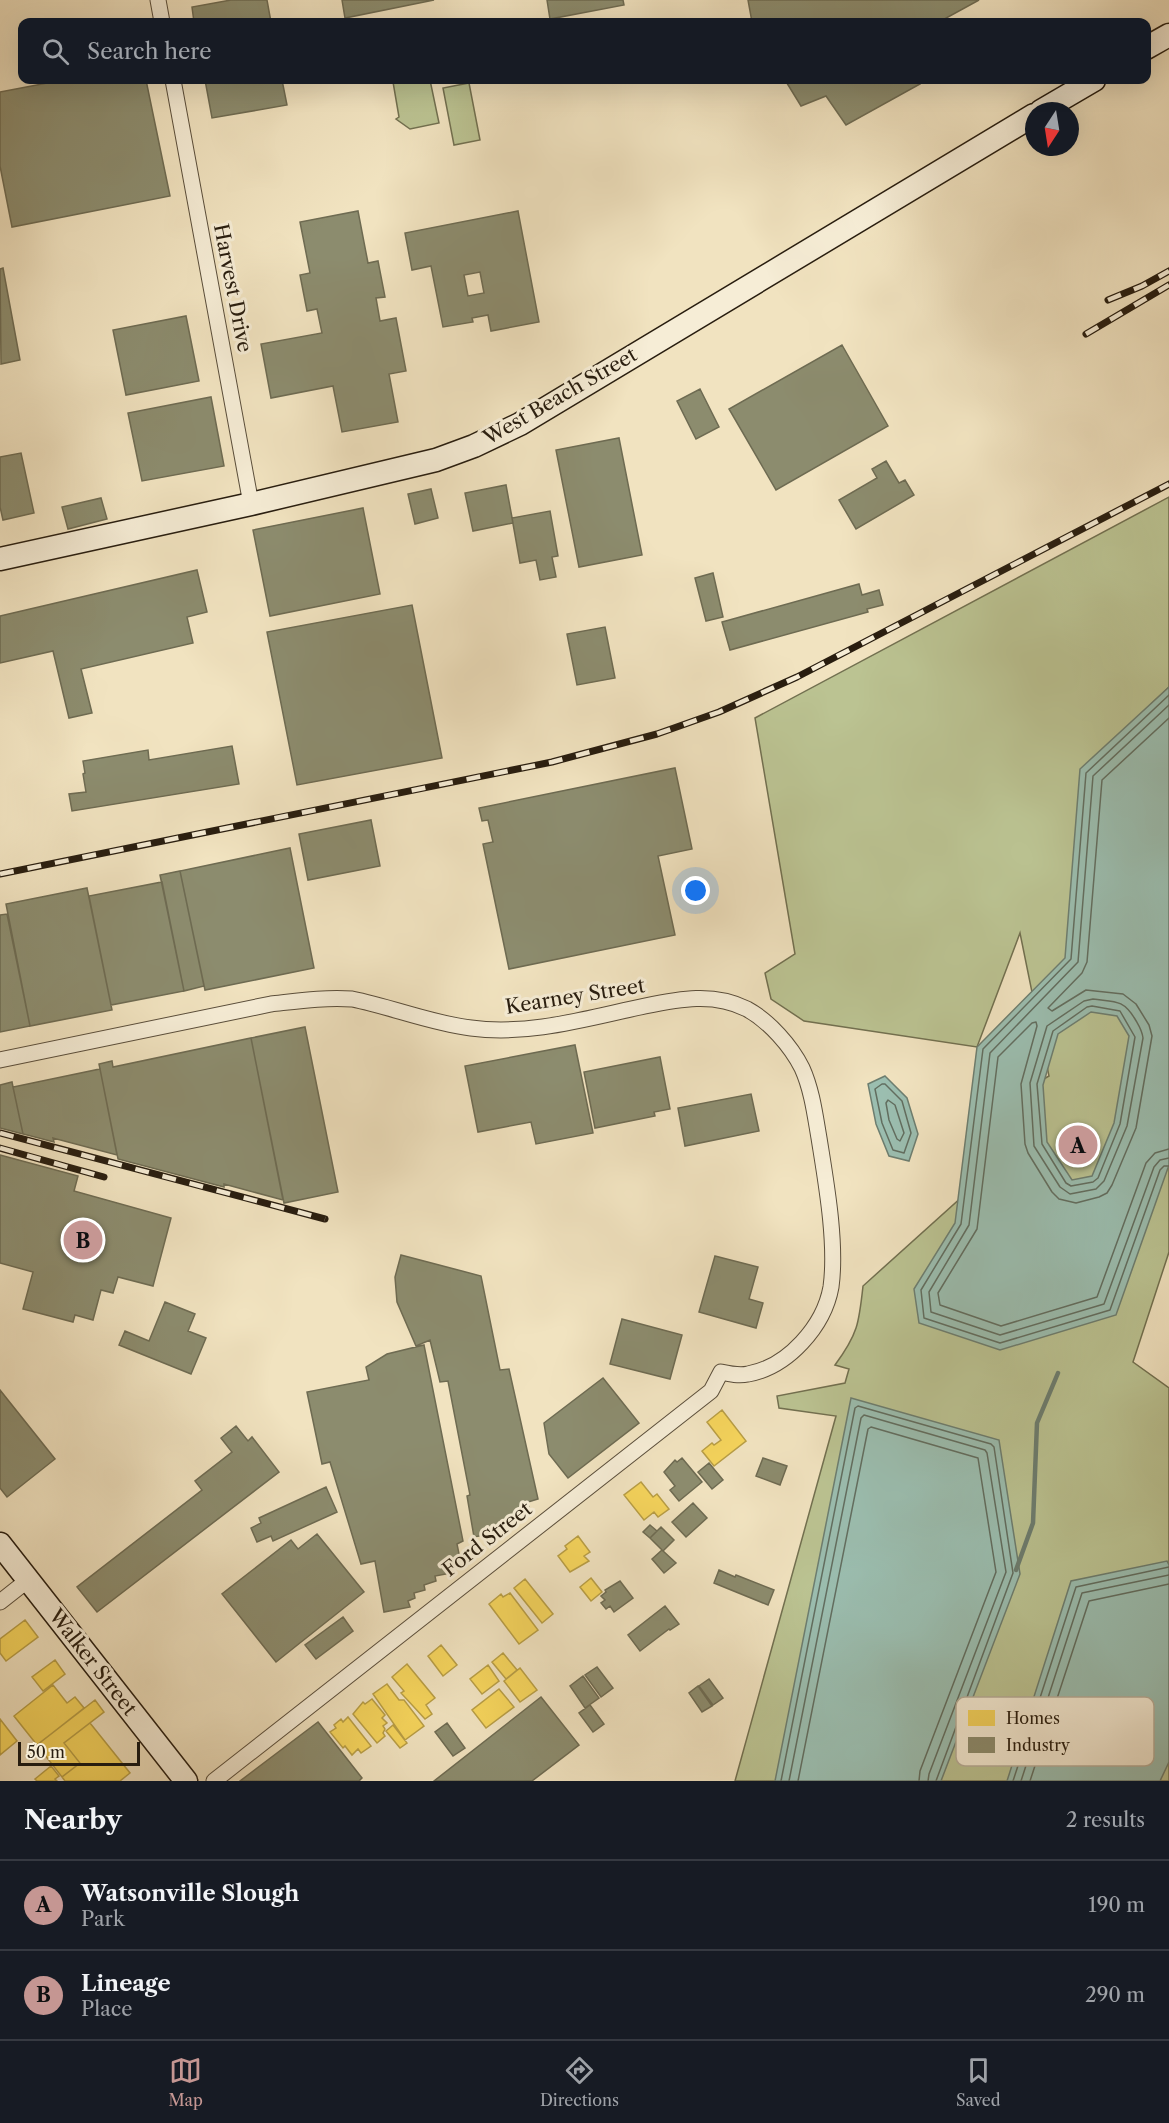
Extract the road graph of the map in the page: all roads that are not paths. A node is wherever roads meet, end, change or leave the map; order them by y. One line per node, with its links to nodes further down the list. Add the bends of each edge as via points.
1 (158, 0): 2 (street)
2 (161, 18)
3 (1169, 35): 4 (main road)
4 (1151, 45)
5 (174, 84): 9 (street, Harvest Drive)
6 (1087, 84): 7 (main road)
7 (1056, 102)
8 (1025, 121): 9 (main road, West Beach Street, via 520,424 436,460)
9 (251, 504): 10 (main road, West Beach Street)
10 (0, 559)
11 (0, 1060): 12 (street, Kearney Street, via 306,1000 352,999 449,1024 495,1030 543,1027 696,998 738,1005 773,1030 802,1069 813,1106 825,1177 831,1287 822,1315)
12 (791, 1353): 17 (street, Ford Street, via 765,1369 747,1374 721,1372 711,1391)
13 (0, 1544): 14 (main road, Walker Street)
14 (28, 1580): 15 (street); 16 (main road, Walker Street)
15 (0, 1602)
16 (186, 1781)
17 (214, 1781)

